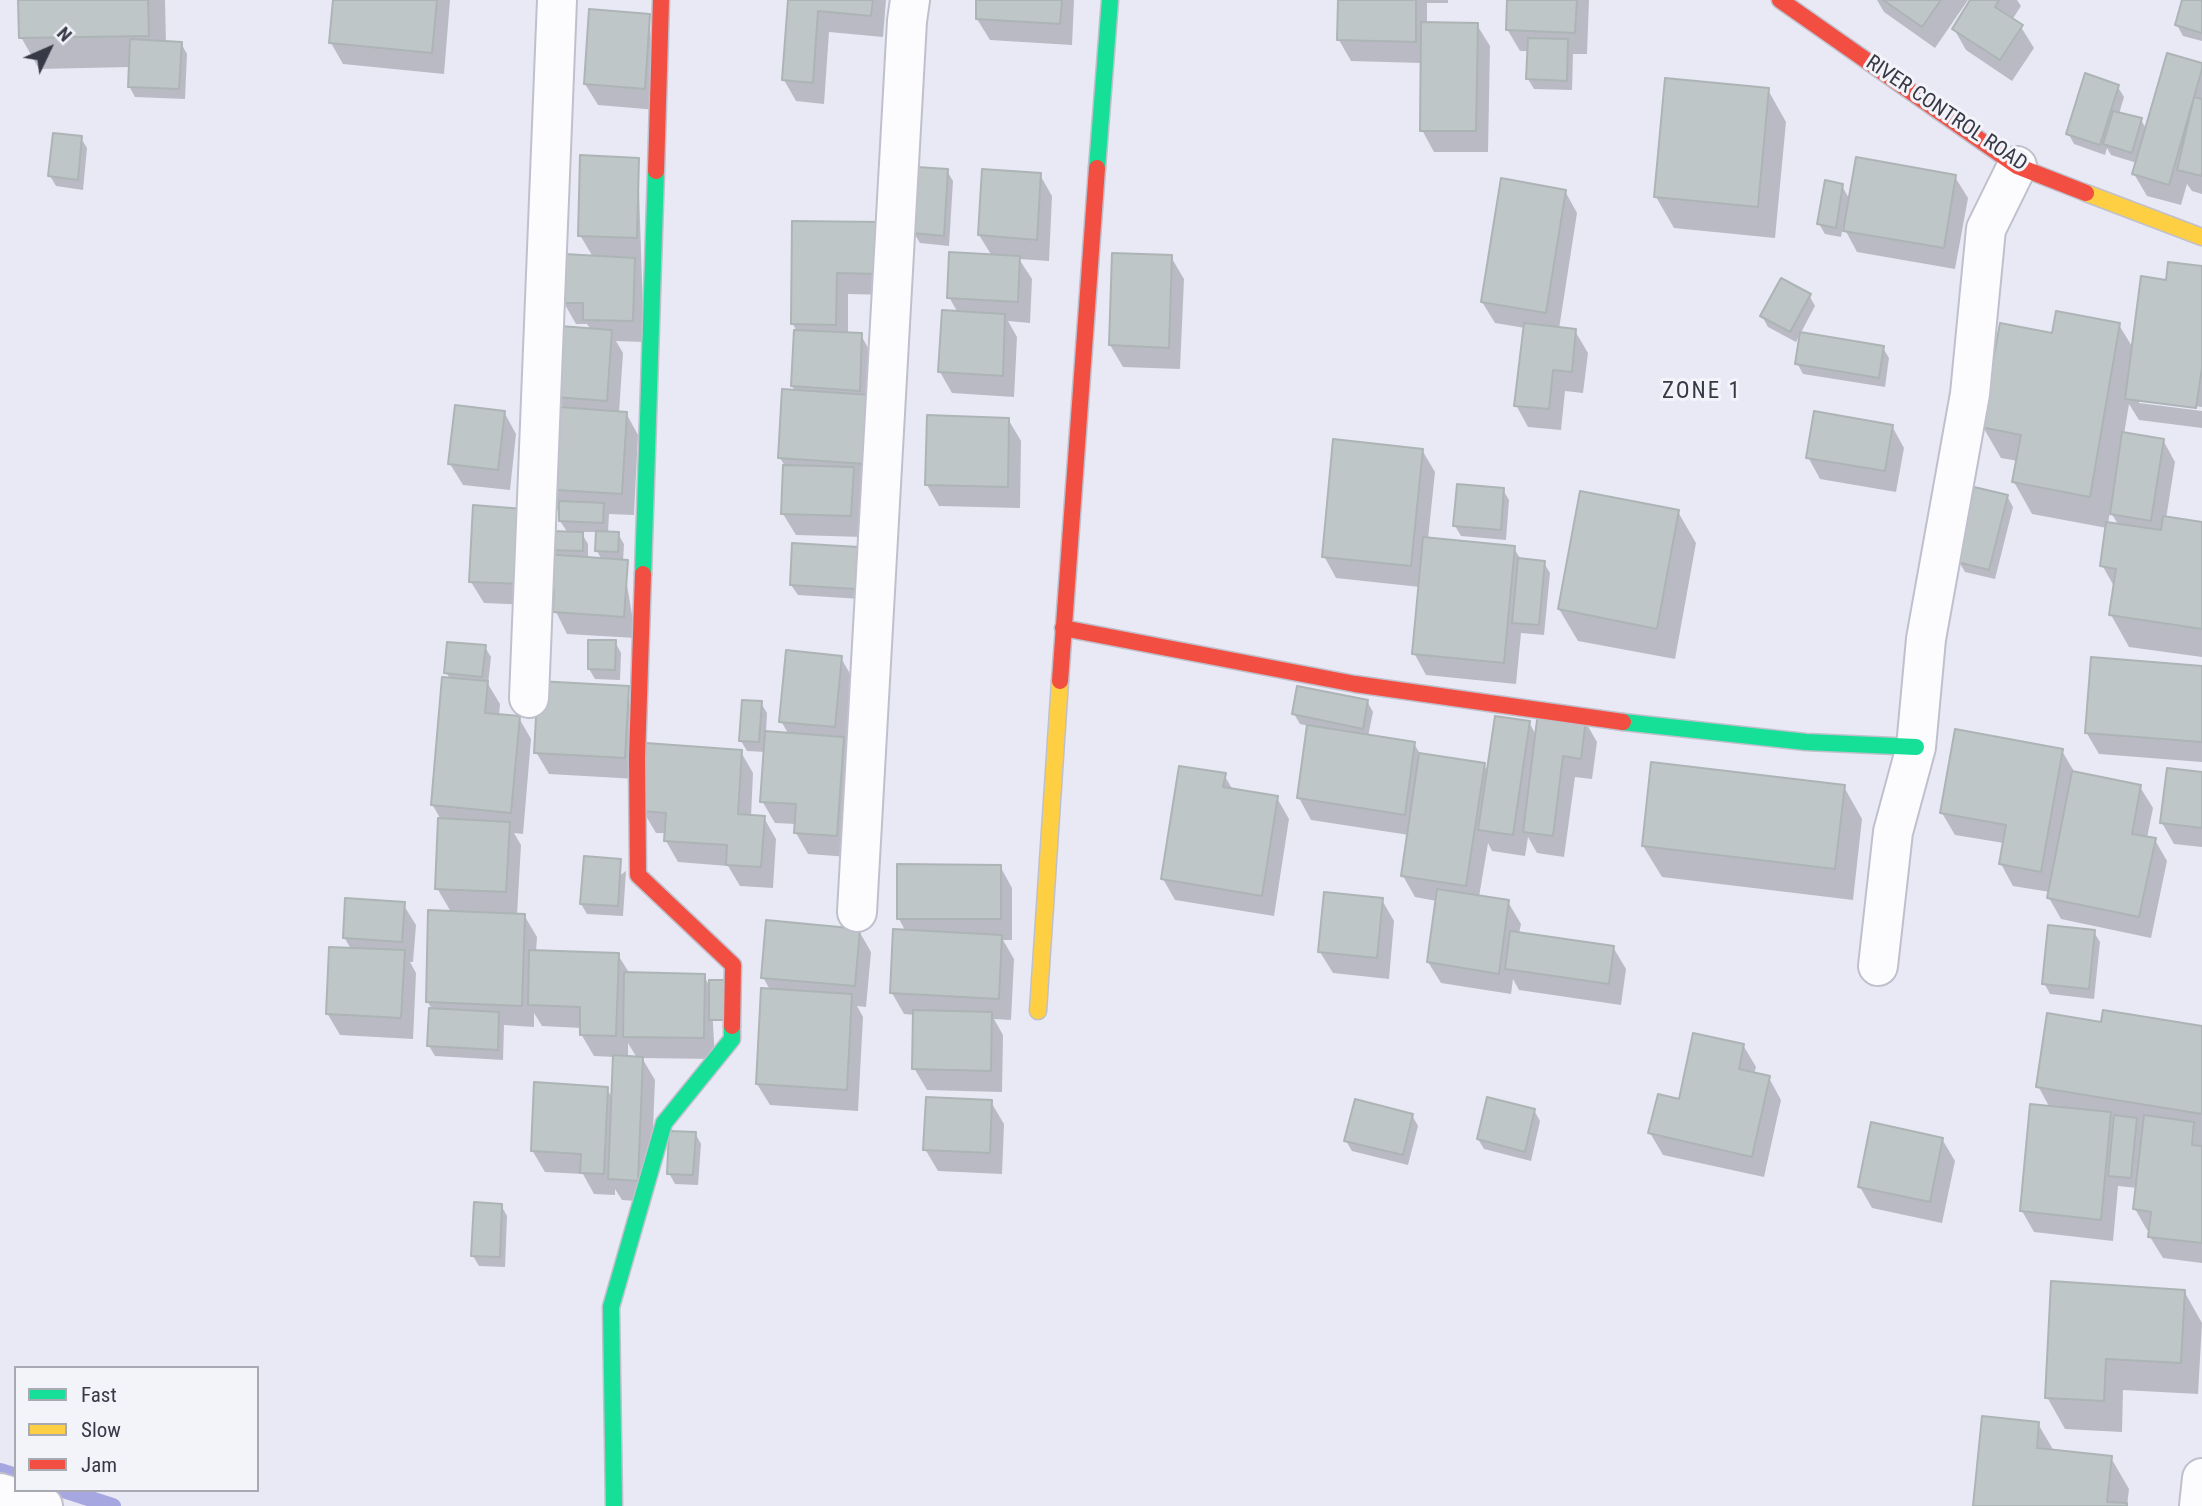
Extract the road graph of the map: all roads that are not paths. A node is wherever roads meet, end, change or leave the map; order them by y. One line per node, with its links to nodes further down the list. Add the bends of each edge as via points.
1 (557, 0): 9 (street)
2 (661, 0): 17 (street, via 637,757 638,875 733,965 732,1039 664,1123 611,1307)
3 (910, 0): 11 (street)
4 (1110, 0): 8 (street)
5 (1780, 0): 6 (street, RIVER CONTROL ROAD)
6 (2017, 166): 7 (street, RIVER CONTROL ROAD); 10 (street, via 1986,229 1970,394 1926,639)
7 (2202, 237)
8 (1063, 628): 10 (street, via 1355,684 1615,721 1806,742); 13 (street)
9 (529, 698)
10 (1916, 747): 12 (street, via 1893,832)
11 (857, 912)
12 (1878, 966)
13 (1038, 1012)
14 (2202, 1478): 18 (street)
15 (0, 1493): 16 (street)
16 (43, 1506)
17 (614, 1506)
18 (2199, 1506)

